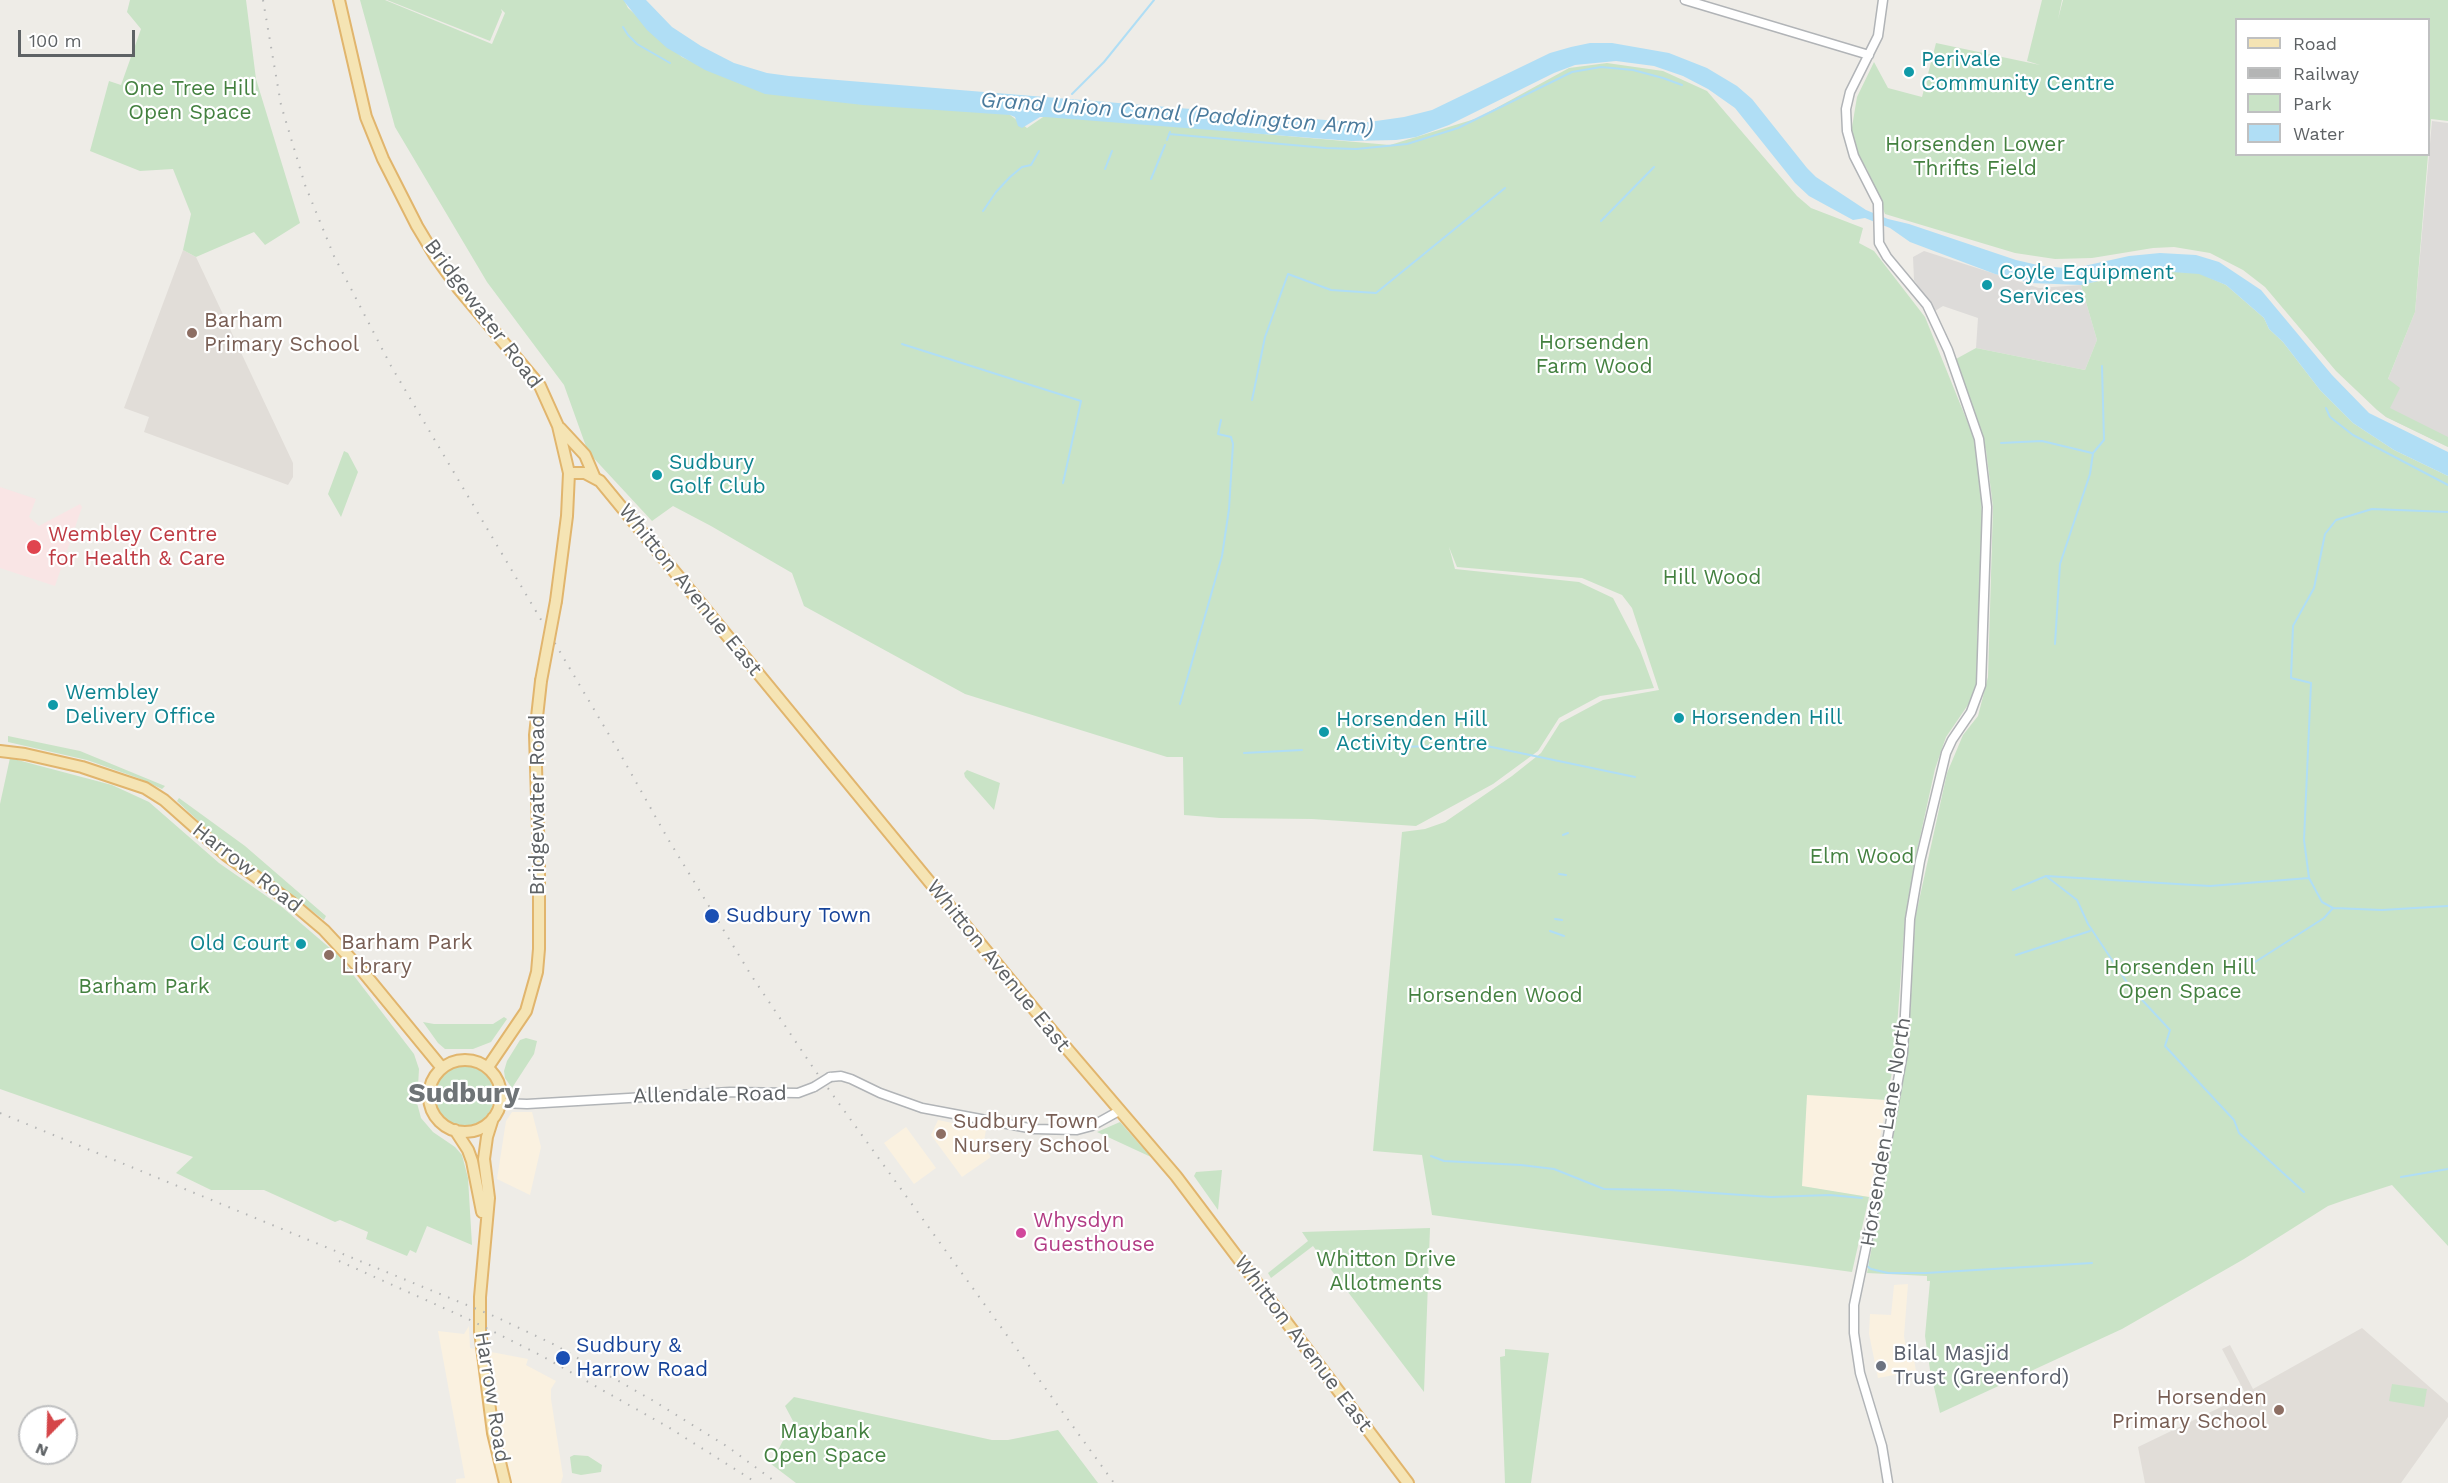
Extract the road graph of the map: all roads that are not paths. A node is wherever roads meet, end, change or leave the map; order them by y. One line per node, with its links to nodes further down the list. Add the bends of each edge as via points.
1 (339, 0): 5 (main road, Bridgewater Road, via 366,117 417,226 458,288 540,386)
2 (1685, 0): 4 (street)
3 (1883, 0): 4 (street, via 1878,36)
4 (1869, 55): 16 (street, Horsenden Lane North, via 1851,92 1845,120 1854,156 1878,203 1879,243 1927,304 1948,350 1979,439 1987,507 1981,685 1971,712 1946,753 1920,861 1910,919 1903,1053 1854,1305 1860,1373 1882,1446)
5 (558, 426): 6 (main road, Bridgewater Road); 7 (main road, Bridgewater Road, via 585,455)
6 (569, 473): 7 (main road); 9 (main road, Bridgewater Road, bridge, via 556,601 535,735 537,972 526,1011)
7 (594, 477): 12 (main road, Whitton Avenue East)
8 (0, 751): 10 (main road, Harrow Road, via 82,767 145,788 164,800 226,855 324,930)
9 (488, 1067): 10 (main road, via 468,1060); 11 (main road, via 497,1079)
10 (442, 1068): 14 (main road, via 431,1084 429,1100 440,1121)
11 (501, 1103): 12 (street, Allendale Road, bridge, via 730,1092 798,1093 830,1077 842,1076 922,1108 1034,1129 1077,1130); 13 (main road)
12 (1119, 1111): 18 (main road, Whitton Avenue East, via 1176,1176)
13 (494, 1118): 14 (main road, via 471,1131); 15 (main road, Harrow Road, via 484,1159 489,1198)
14 (455, 1130): 15 (main road, Harrow Road, via 472,1161)
15 (485, 1239): 17 (main road, Harrow Road, via 481,1344 493,1433)
16 (1888, 1482)
17 (506, 1483)
18 (1408, 1483)

